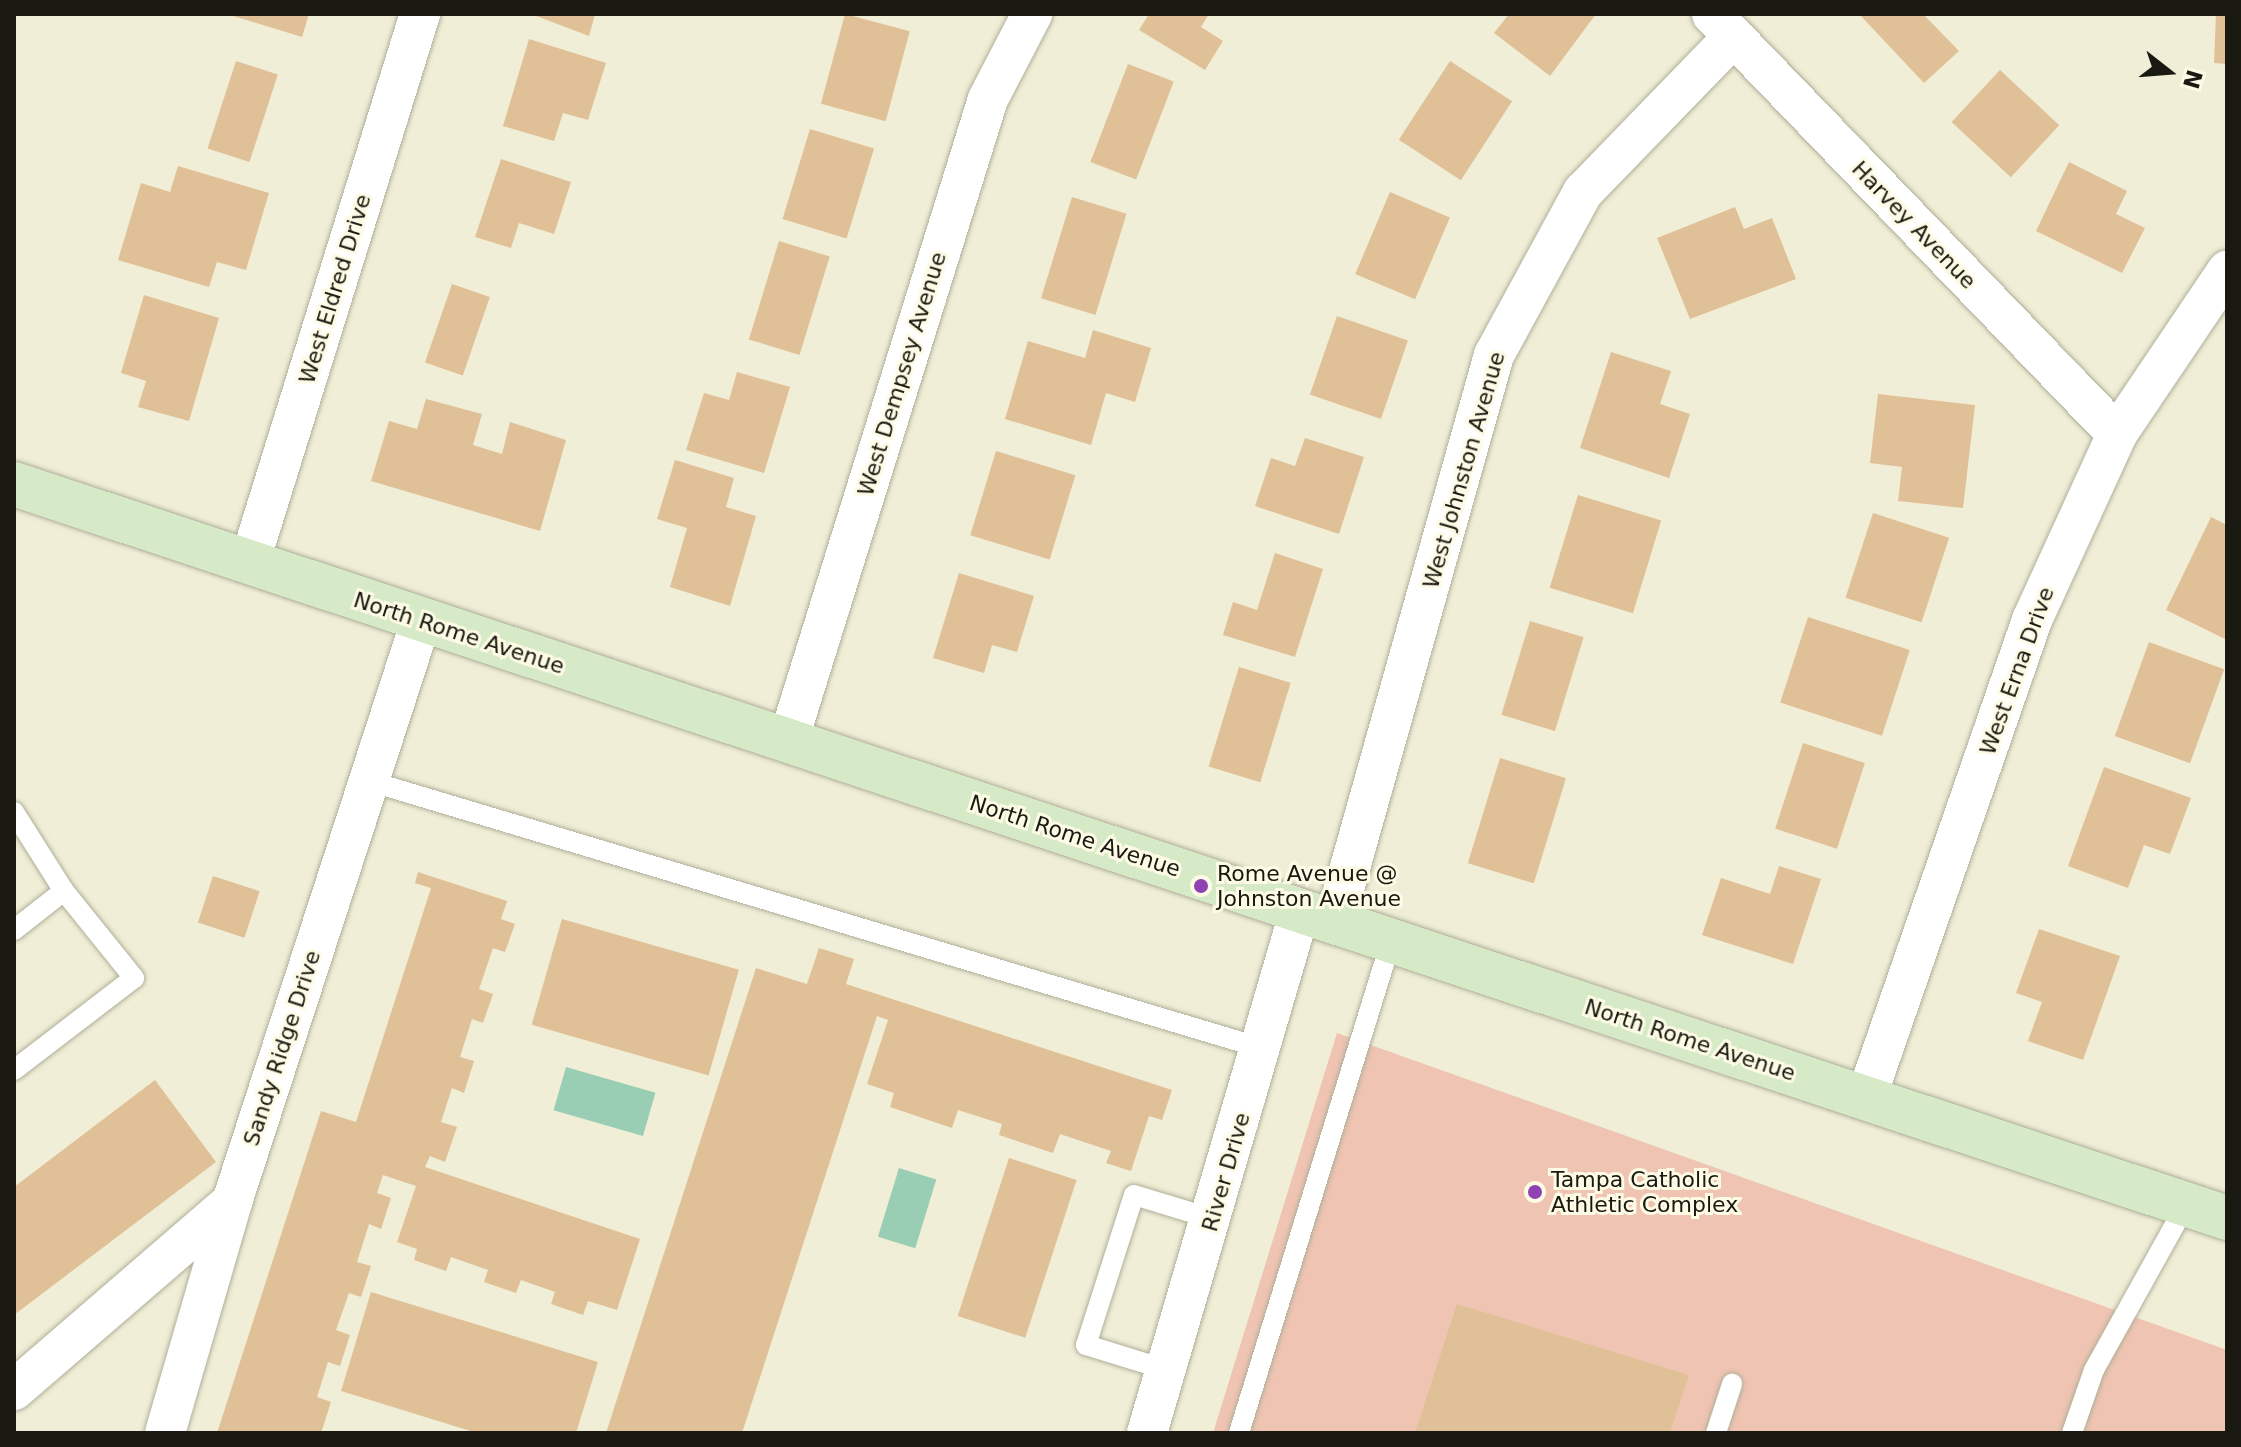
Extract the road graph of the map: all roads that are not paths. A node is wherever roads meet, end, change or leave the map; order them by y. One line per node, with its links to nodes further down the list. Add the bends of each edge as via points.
1 (420, 14): 7 (street, West Eldred Drive)
2 (1032, 14): 9 (street, West Dempsey Avenue, via 988,99)
3 (1722, 26): 5 (street, Harvey Avenue); 13 (street, West Johnston Avenue, via 1583,192 1494,355)
4 (2227, 271): 5 (street, West Erna Drive)
5 (2117, 434): 18 (street, West Erna Drive, via 2032,620)
6 (14, 484): 7 (street, North Rome Avenue)
7 (249, 564): 8 (street, North Rome Avenue)
8 (421, 621): 9 (street, North Rome Avenue); 10 (street, Sandy Ridge Drive)
9 (788, 741): 13 (street, North Rome Avenue)
10 (369, 781): 16 (lane); 19 (street, Sandy Ridge Drive)
11 (14, 812): 12 (lane)
12 (64, 891): 14 (lane); 17 (lane, via 134,978)
13 (1317, 916): 15 (street, North Rome Avenue); 16 (street, River Drive)
14 (14, 930)
15 (1391, 941): 18 (street, North Rome Avenue); 28 (lane)
16 (1258, 1047): 22 (street, River Drive)
17 (14, 1070)
18 (1866, 1098): 20 (street, North Rome Avenue)
19 (232, 1202): 25 (street); 26 (street, Sandy Ridge Drive)
20 (2186, 1205): 21 (street, North Rome Avenue); 30 (lane, via 2094,1370)
21 (2227, 1218)
22 (1213, 1219): 23 (street, River Drive); 23 (lane, via 1134,1195 1086,1345)
23 (1167, 1370): 27 (street, River Drive)
24 (1732, 1384): 29 (lane)
25 (14, 1390)
26 (165, 1433)
27 (1147, 1433)
28 (1239, 1433)
29 (1716, 1433)
30 (2072, 1433)

